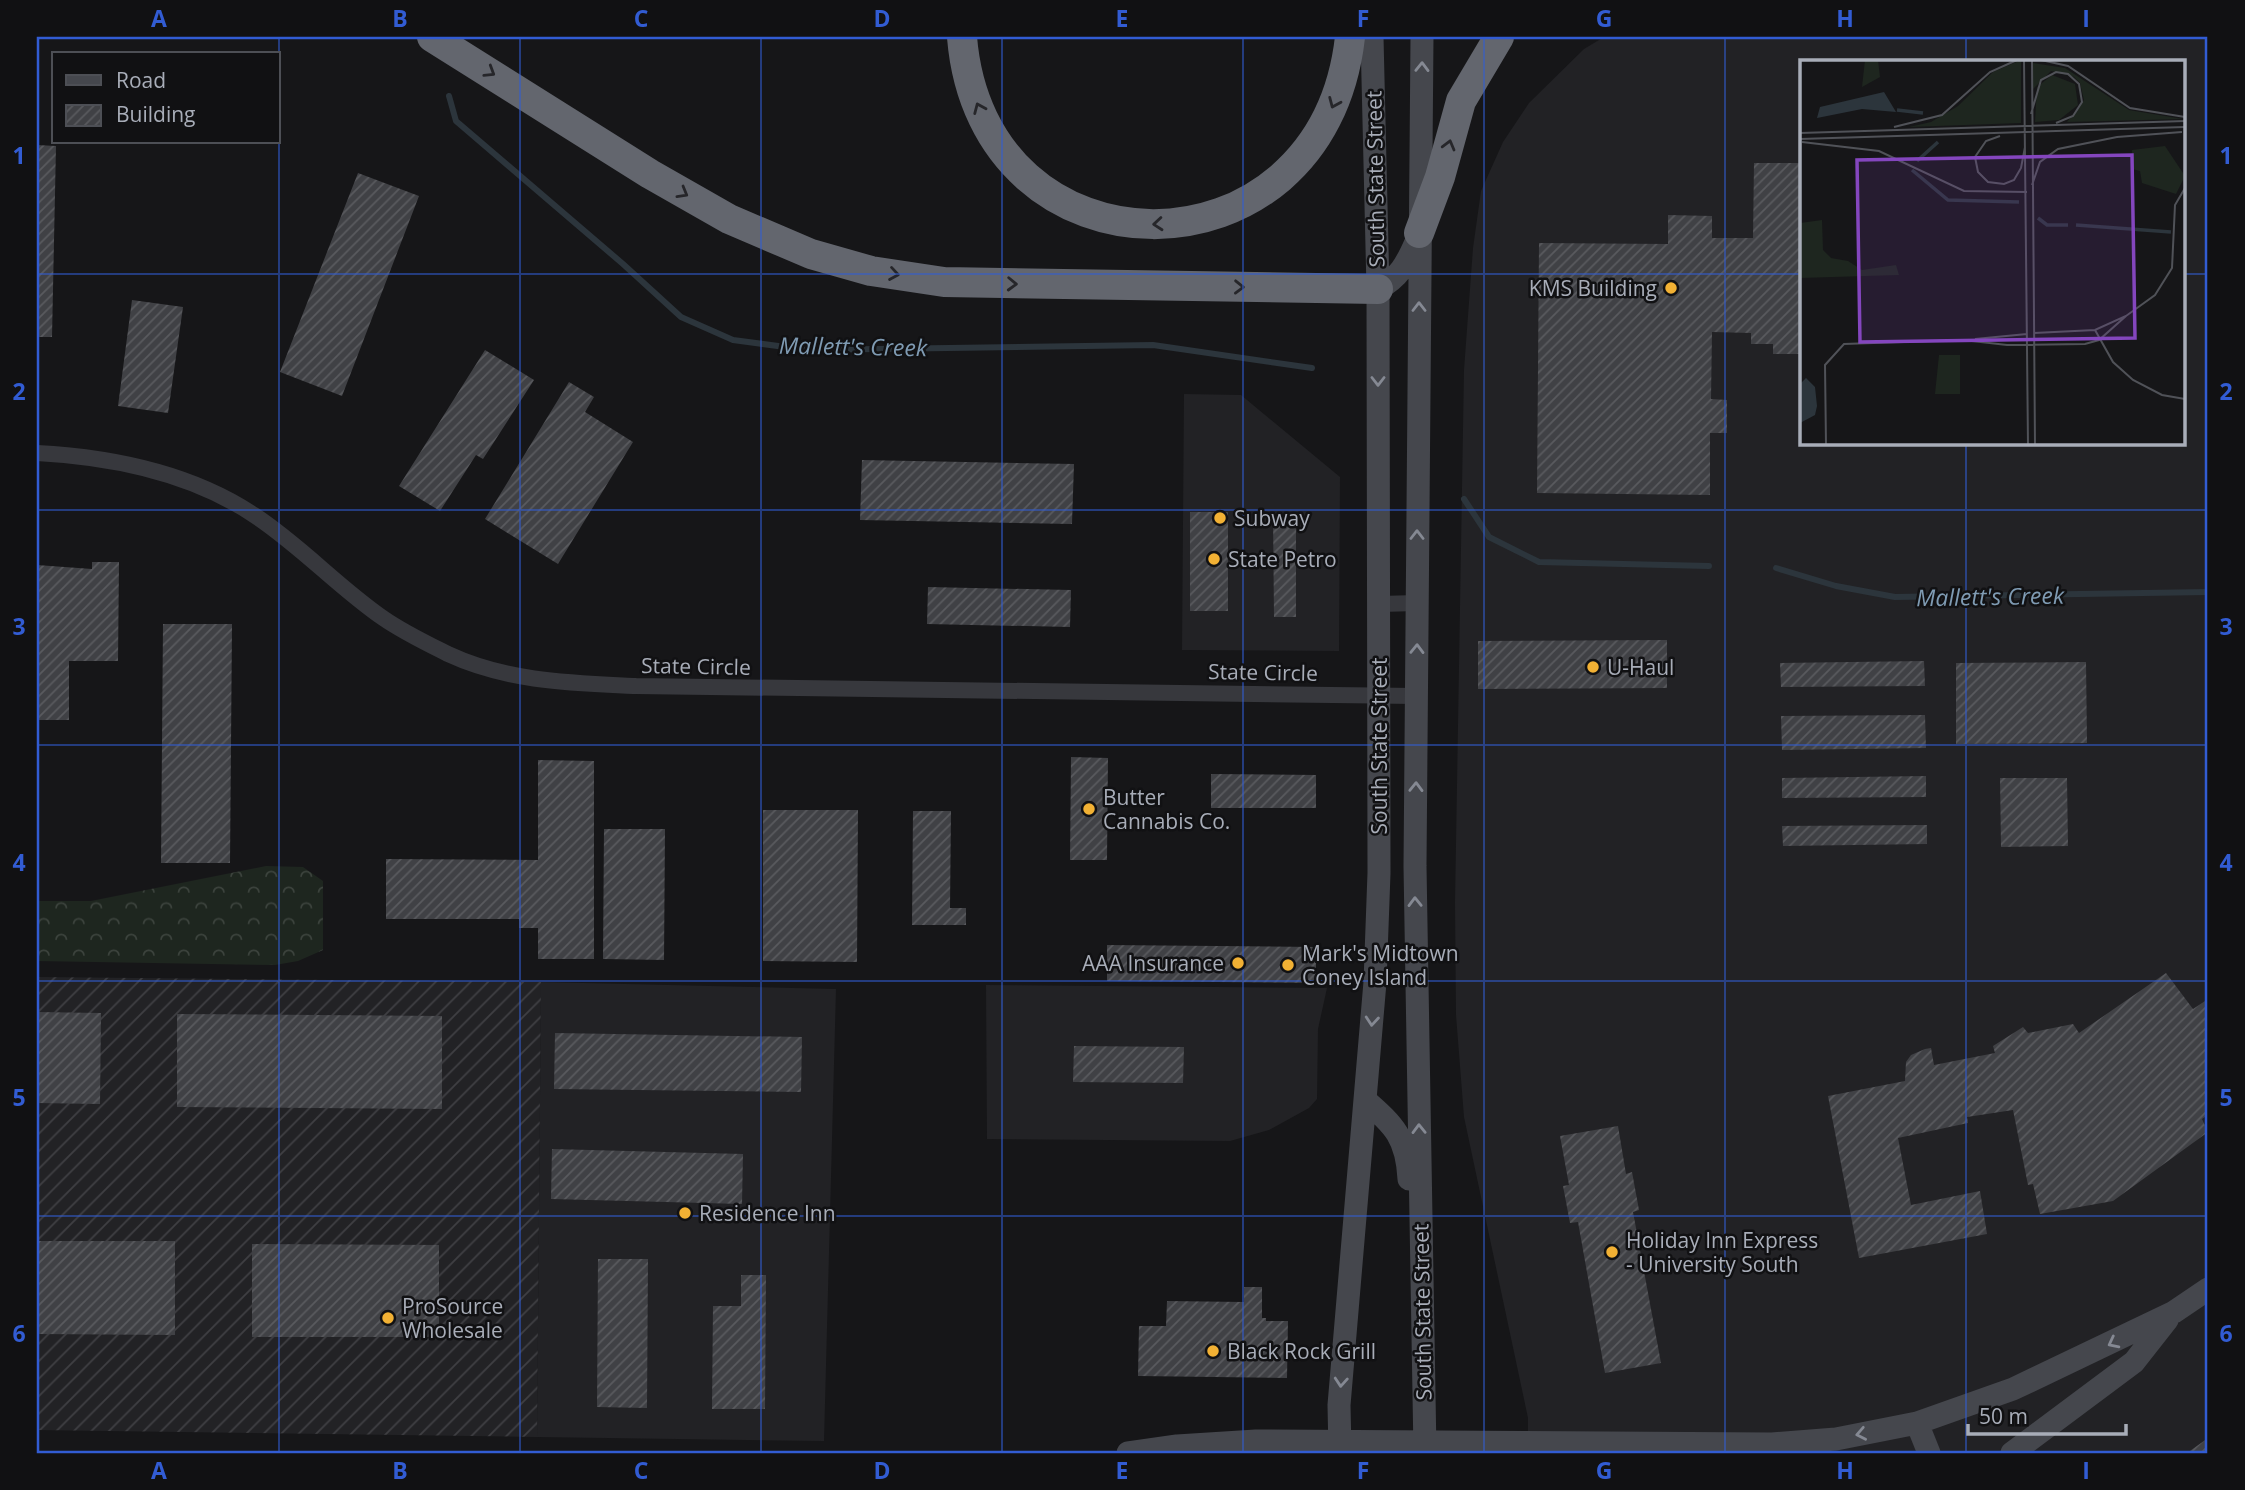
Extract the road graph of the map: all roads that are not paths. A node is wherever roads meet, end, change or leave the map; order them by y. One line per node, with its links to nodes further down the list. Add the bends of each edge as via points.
1 (432, 37): 8 (highway, one-way to 8, via 729,219 811,254 870,271 944,282)
2 (962, 37): 3 (highway, one-way to 2, via 1338,95 1322,131 1275,184 1238,207 1195,221 1142,225 1099,217 1064,203 1028,178 984,120 969,84)
3 (1350, 37)
4 (1372, 37): 8 (main road, South State Street)
5 (1422, 37): 7 (main road, South State Street, one-way to 5)
6 (1499, 37): 7 (highway, one-way to 6, via 1461,101)
7 (1419, 233): 8 (main road, via 1394,281); 10 (main road, South State Street, one-way to 7)
8 (1378, 289): 11 (main road, South State Street, one-way to 11)
9 (37, 453): 12 (street, State Circle, via 81,455 142,467 253,513 383,618 451,655 501,673 636,686)
10 (1417, 603): 11 (street); 13 (main road, South State Street, one-way to 10)
11 (1380, 604): 12 (main road, South State Street)
12 (1378, 695): 13 (street, State Circle); 14 (main road, South State Street, one-way to 14, via 1379,873)
13 (1416, 696): 17 (main road, South State Street, one-way to 13)
14 (1364, 1100): 17 (main road, via 1398,1130 1408,1165); 20 (main road, South State Street, one-way to 20, via 1339,1405)
15 (2208, 1289): 16 (main road)
16 (2174, 1312): 18 (main road, one-way to 18, via 2013,1389); 25 (main road, via 2134,1362)
17 (1422, 1335): 21 (main road, South State Street)
18 (1917, 1423): 19 (main road, one-way to 19); 24 (main road)
19 (1812, 1447): 21 (main road)
20 (1340, 1448): 21 (main road); 22 (main road, via 1256,1441)
21 (1425, 1448)
22 (1171, 1450): 23 (main road)
23 (1128, 1453)
24 (1929, 1453)
25 (2012, 1453)

